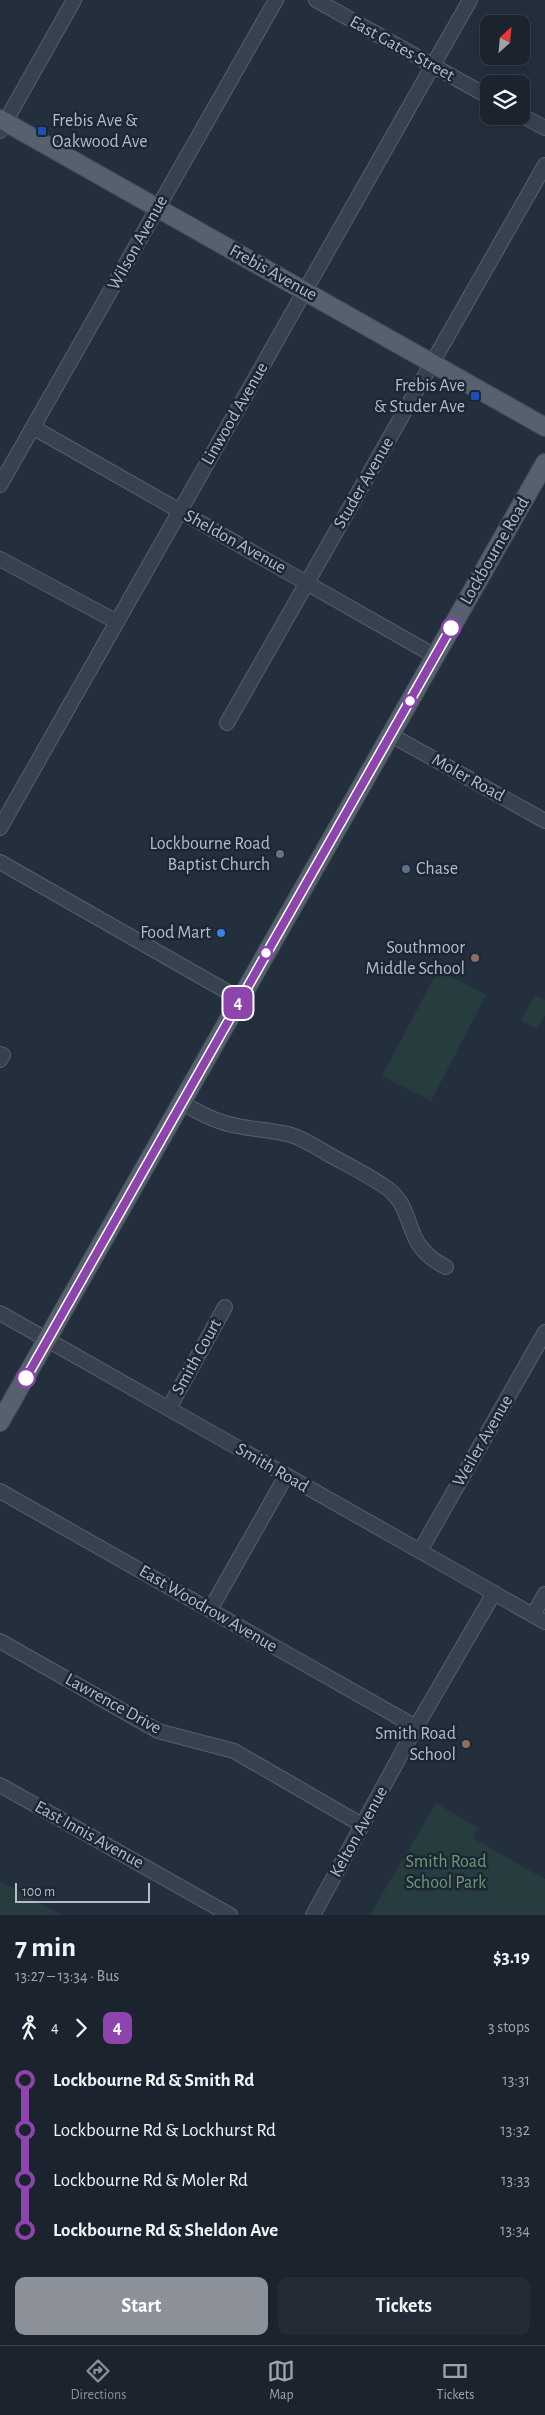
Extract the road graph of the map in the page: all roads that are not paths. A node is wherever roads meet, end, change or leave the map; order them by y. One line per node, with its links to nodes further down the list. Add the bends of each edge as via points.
1 (74, 0): 8 (street)
2 (276, 0): 11 (street, Wilson Avenue)
3 (316, 0): 5 (street, East Gates Street)
4 (470, 0): 5 (street, Linwood Avenue)
5 (433, 66): 6 (street, East Gates Street); 12 (street, Linwood Avenue)
6 (480, 92)
7 (530, 120): 9 (street)
8 (2, 124): 11 (main road, Frebis Avenue)
9 (545, 128)
10 (545, 165): 13 (street, Studer Avenue)
11 (157, 208): 12 (main road, Frebis Avenue); 15 (street, Wilson Avenue)
12 (304, 291): 13 (main road, Frebis Avenue); 18 (street, Linwood Avenue)
13 (432, 364): 14 (main road, Frebis Avenue); 20 (street, Studer Avenue)
14 (545, 427)
15 (34, 428): 17 (street, Wilson Avenue); 18 (street, Sheldon Avenue)
16 (545, 463): 22 (main road, Lockbourne Road)
17 (0, 486)
18 (180, 511): 20 (street, Sheldon Avenue); 21 (street, Linwood Avenue)
19 (0, 559): 21 (street)
20 (307, 583): 22 (street, Sheldon Avenue); 23 (street, Studer Avenue)
21 (117, 622): 26 (street, Linwood Avenue)
22 (435, 656): 24 (main road, Lockbourne Road)
23 (227, 723)
24 (391, 735): 25 (street, Moler Road); 28 (main road, Lockbourne Road)
25 (545, 821)
26 (0, 828)
27 (0, 862): 28 (street)
28 (240, 999): 29 (main road, Lockbourne Road)
29 (182, 1103): 30 (street, via 228,1124 302,1139 383,1184 402,1202 410,1230 421,1249); 34 (main road, Lockbourne Road)
30 (446, 1267)
31 (225, 1307): 35 (street, Smith Court)
32 (0, 1313): 34 (street, Smith Road)
33 (545, 1332): 39 (street, Weiler Avenue)
34 (47, 1340): 35 (street, Smith Road); 36 (main road, Lockbourne Road)
35 (169, 1408): 37 (street, Smith Road)
36 (0, 1422)
37 (286, 1476): 39 (street, Smith Road); 42 (street)
38 (0, 1491): 42 (street, East Woodrow Avenue)
39 (420, 1551): 40 (street, Smith Road)
40 (494, 1593): 43 (street, Smith Road); 45 (street, Kelton Avenue)
41 (545, 1594): 43 (street)
42 (210, 1610): 45 (street, East Woodrow Avenue)
43 (539, 1619)
44 (0, 1640): 47 (street, Lawrence Drive, via 158,1731 234,1751)
45 (416, 1727): 47 (street, Kelton Avenue)
46 (0, 1785): 48 (street, East Innis Avenue)
47 (362, 1825): 49 (street, Kelton Avenue)
48 (230, 1915)
49 (313, 1915)

